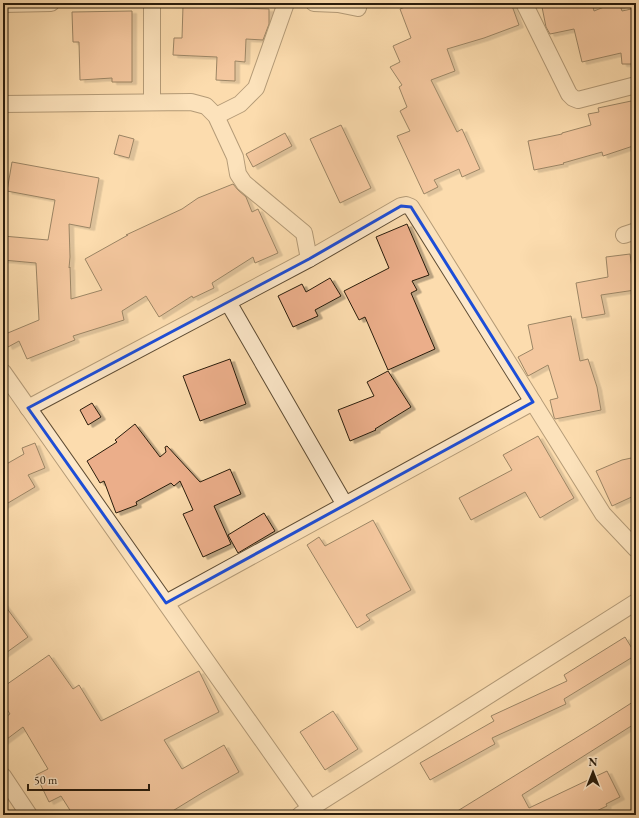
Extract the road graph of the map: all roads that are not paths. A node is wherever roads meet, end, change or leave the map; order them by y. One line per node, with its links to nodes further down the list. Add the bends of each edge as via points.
1 (51, 3): 6 (street)
2 (152, 3): 9 (street)
3 (286, 3): 11 (street, via 256,88 240,104)
4 (314, 3): 7 (street)
5 (524, 3): 8 (street, via 573,98 578,100)
6 (3, 4)
7 (358, 8)
8 (636, 85)
9 (152, 102): 10 (street); 11 (street, via 191,102 206,106)
10 (3, 104)
11 (216, 116): 12 (street, via 235,157 238,174 244,183 304,233)
12 (309, 259): 13 (street); 15 (street, via 400,206 411,207)
13 (228, 302): 16 (street); 17 (street)
14 (3, 372): 16 (street)
15 (533, 402): 17 (street); 18 (street, via 603,514)
16 (28, 408): 20 (street)
17 (345, 505): 20 (street)
18 (636, 549)
19 (636, 602): 22 (street)
20 (166, 603): 22 (street)
21 (3, 776): 23 (street)
22 (305, 812)
23 (30, 815)

